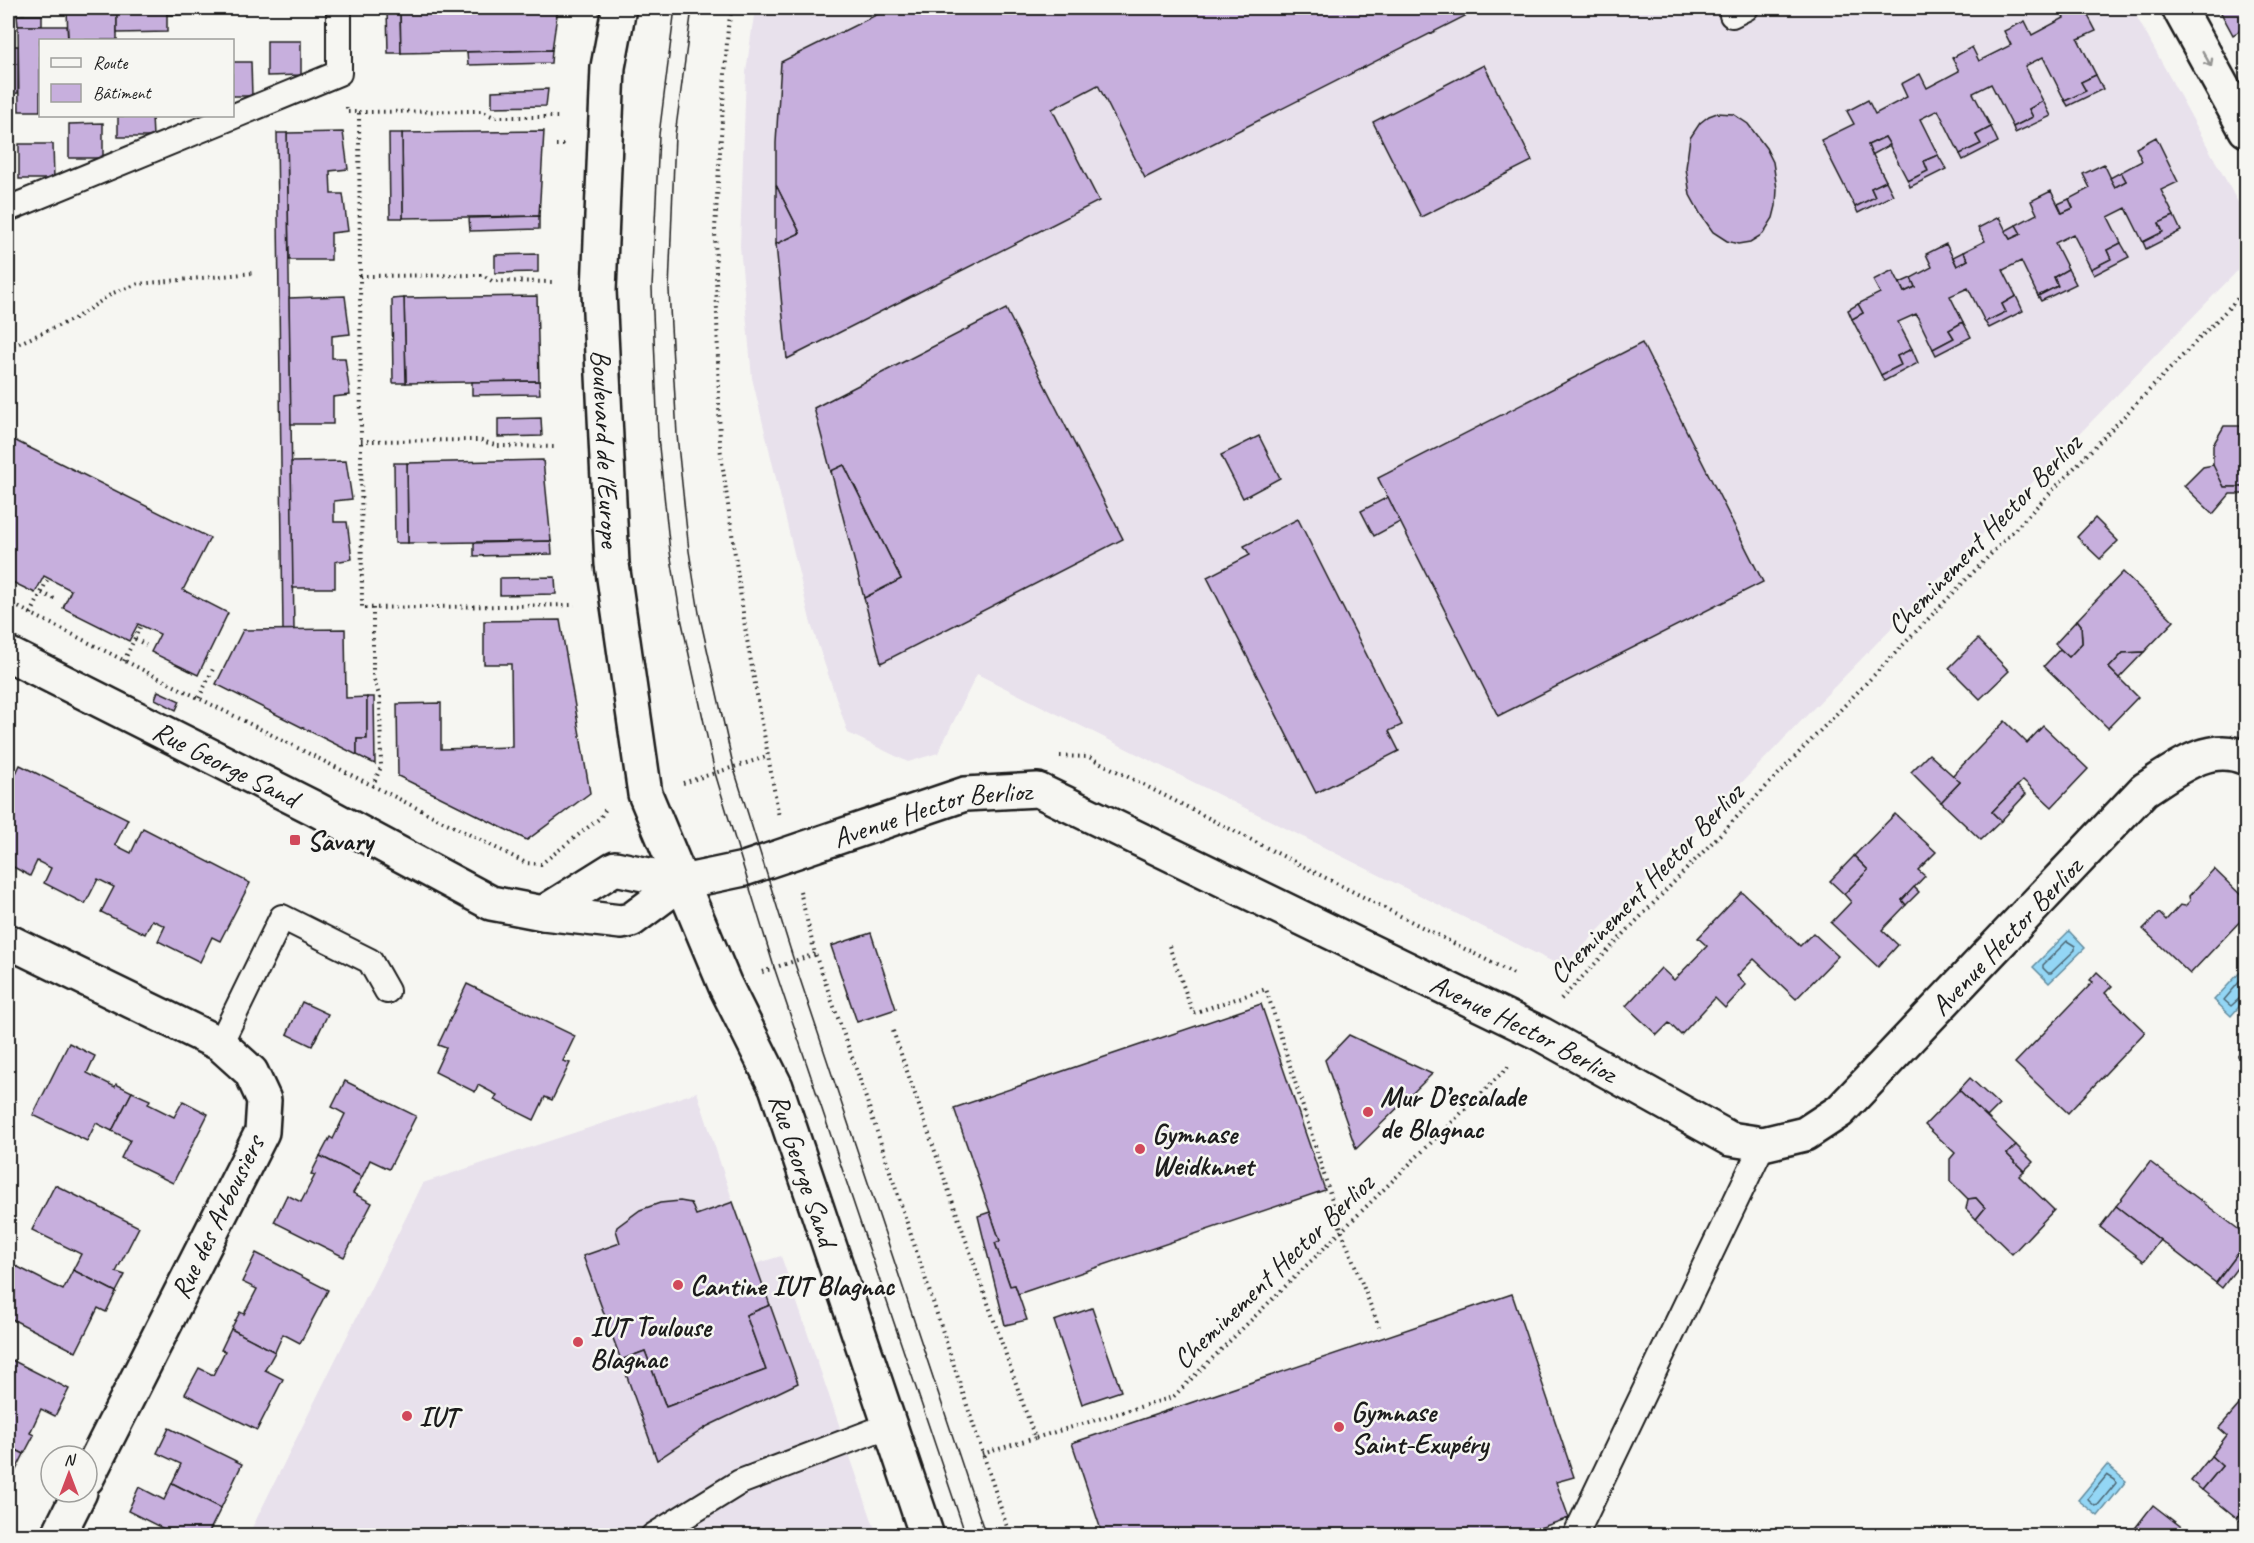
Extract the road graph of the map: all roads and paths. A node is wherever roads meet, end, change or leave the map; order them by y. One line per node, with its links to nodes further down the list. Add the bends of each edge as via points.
1 (23, 8): 6 (path)
2 (339, 8): 9 (lane, via 339,73)
3 (619, 8): 42 (street, Boulevard de l'Europe, via 608,67 599,291 612,564 645,794)
4 (732, 8): 35 (path, via 715,229 720,447 746,634)
5 (2179, 8): 12 (street, one-way to 12)
6 (23, 15)
7 (347, 107): 8 (path, via 347,112)
8 (359, 112): 11 (path, via 481,111 494,117); 15 (path)
9 (234, 116)
10 (231, 117): 13 (lane)
11 (558, 117)
12 (2247, 130)
13 (8, 208)
14 (254, 273): 18 (path, via 138,284 113,293 74,320)
15 (360, 276): 16 (path, via 483,275 492,281); 19 (path)
16 (553, 282)
17 (2247, 290): 52 (path, Cheminement Hector Berlioz, via 1561,998)
18 (8, 348)
19 (361, 441): 20 (path, via 479,440 498,446); 26 (path, via 362,608)
20 (557, 447)
21 (48, 578): 22 (path)
22 (42, 592): 23 (path); 27 (path)
23 (57, 600)
24 (8, 602): 27 (path)
25 (575, 605): 26 (path)
26 (373, 608): 39 (path, via 373,677 380,698 381,767)
27 (31, 614): 32 (path)
28 (141, 625): 29 (path)
29 (135, 639): 30 (path); 32 (path)
30 (146, 645)
31 (9, 658): 44 (street, Rue George Sand, via 314,808 491,903)
32 (124, 661): 34 (path)
33 (214, 667): 34 (path)
34 (199, 698): 39 (path)
35 (769, 756): 38 (path); 41 (path)
36 (1089, 757): 48 (path)
37 (2247, 758): 54 (street, Avenue Hector Berlioz, via 2234,752 2211,752 2144,790 1840,1111 1805,1134)
38 (703, 777)
39 (373, 785): 40 (path, via 526,863 541,864)
40 (615, 803)
41 (779, 817)
42 (682, 882): 44 (street, Rue George Sand, via 631,920); 44 (street, via 615,868); 49 (street, Rue George Sand); 52 (street, Avenue Hector Berlioz, via 744,869 965,794 1038,790)
43 (800, 889): 47 (path)
44 (543, 913)
45 (8, 941): 53 (street, Rue des Arbousiers)
46 (1169, 946): 55 (path, via 1193,1013 1266,989)
47 (815, 954): 49 (path); 60 (path)
48 (1519, 976)
49 (725, 985): 57 (street, Rue George Sand, via 776,1087)
50 (387, 991): 53 (lane, via 370,961 282,917)
51 (893, 1031): 58 (path)
52 (1541, 1034): 54 (street, Avenue Hector Berlioz, via 1730,1139); 55 (path, Cheminement Hector Berlioz)
53 (220, 1044): 59 (street, Rue des Arbousiers, via 251,1072 264,1100 262,1132)
54 (1763, 1144): 66 (lane)
55 (1342, 1232): 56 (path); 58 (path, Cheminement Hector Berlioz, via 1173,1397)
56 (1379, 1327)
57 (890, 1425): 63 (lane, via 740,1482); 64 (street, Rue George Sand)
58 (1035, 1438): 60 (path, Cheminement Hector Berlioz)
59 (99, 1454)
60 (982, 1454): 65 (path)
61 (74, 1504): 62 (street)
62 (58, 1536)
63 (653, 1536)
64 (927, 1536)
65 (1010, 1536)
66 (1575, 1536)

